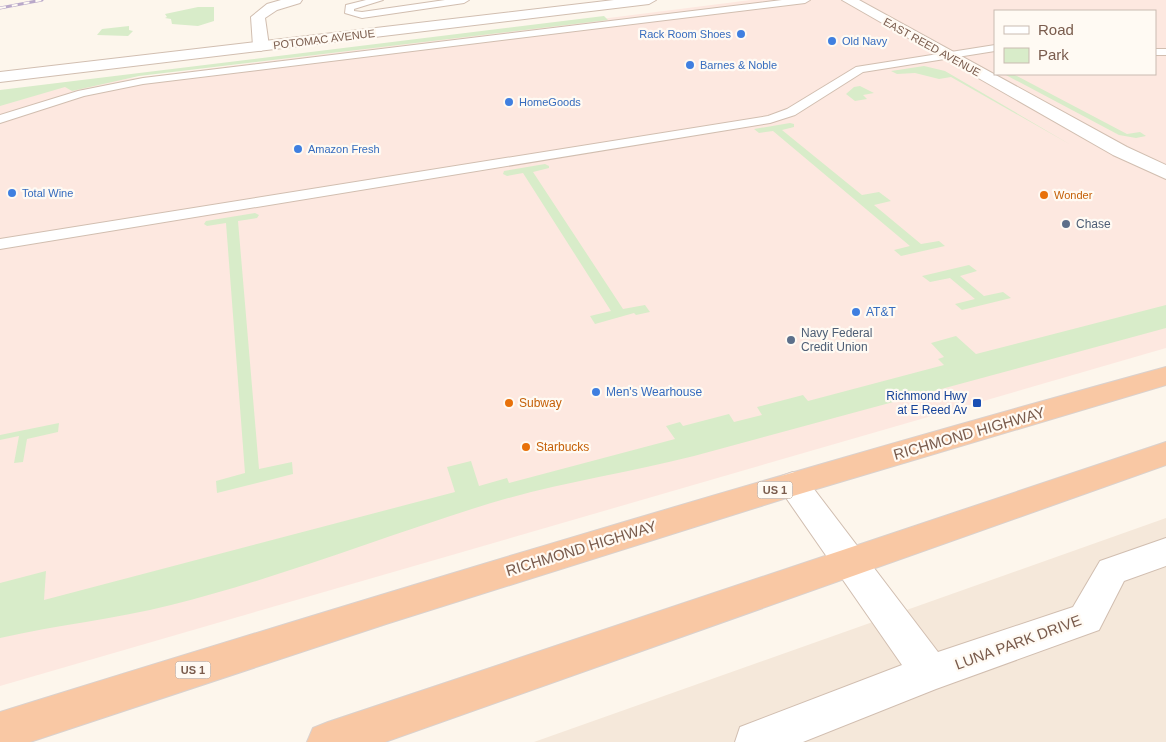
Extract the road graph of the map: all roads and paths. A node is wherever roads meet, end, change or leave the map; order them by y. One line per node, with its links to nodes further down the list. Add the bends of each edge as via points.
1 (295, 0): 9 (street, via 272,7 258,17)
2 (378, 0): 3 (lane, via 349,7 350,13)
3 (464, 0)
4 (649, 0): 7 (street, POTOMAC AVENUE)
5 (805, 0): 8 (lane)
6 (849, 0): 11 (street, EAST REED AVENUE)
7 (608, 5): 8 (lane); 9 (street, POTOMAC AVENUE)
8 (628, 22): 13 (lane, via 143,81 82,93)
9 (261, 46): 12 (street, POTOMAC AVENUE)
10 (994, 48): 11 (lane)
11 (946, 55): 14 (street, EAST REED AVENUE); 17 (lane, via 860,69 791,112 770,119)
12 (0, 77)
13 (0, 119)
14 (1120, 151): 15 (street, EAST REED AVENUE); 16 (street, EAST REED AVENUE)
15 (1166, 173)
16 (1166, 180)
17 (0, 244)
18 (1166, 376): 20 (highway, RICHMOND HIGHWAY / US 1)
19 (1166, 453): 22 (highway)
20 (793, 484): 22 (street); 24 (highway, RICHMOND HIGHWAY / US 1, via 386,608)
21 (1166, 552): 23 (street, LUNA PARK DRIVE, via 1112,571 1086,619)
22 (849, 561): 23 (street); 26 (highway)
23 (930, 673): 25 (street, LUNA PARK DRIVE)
24 (0, 732)
25 (755, 741)
26 (328, 742)

